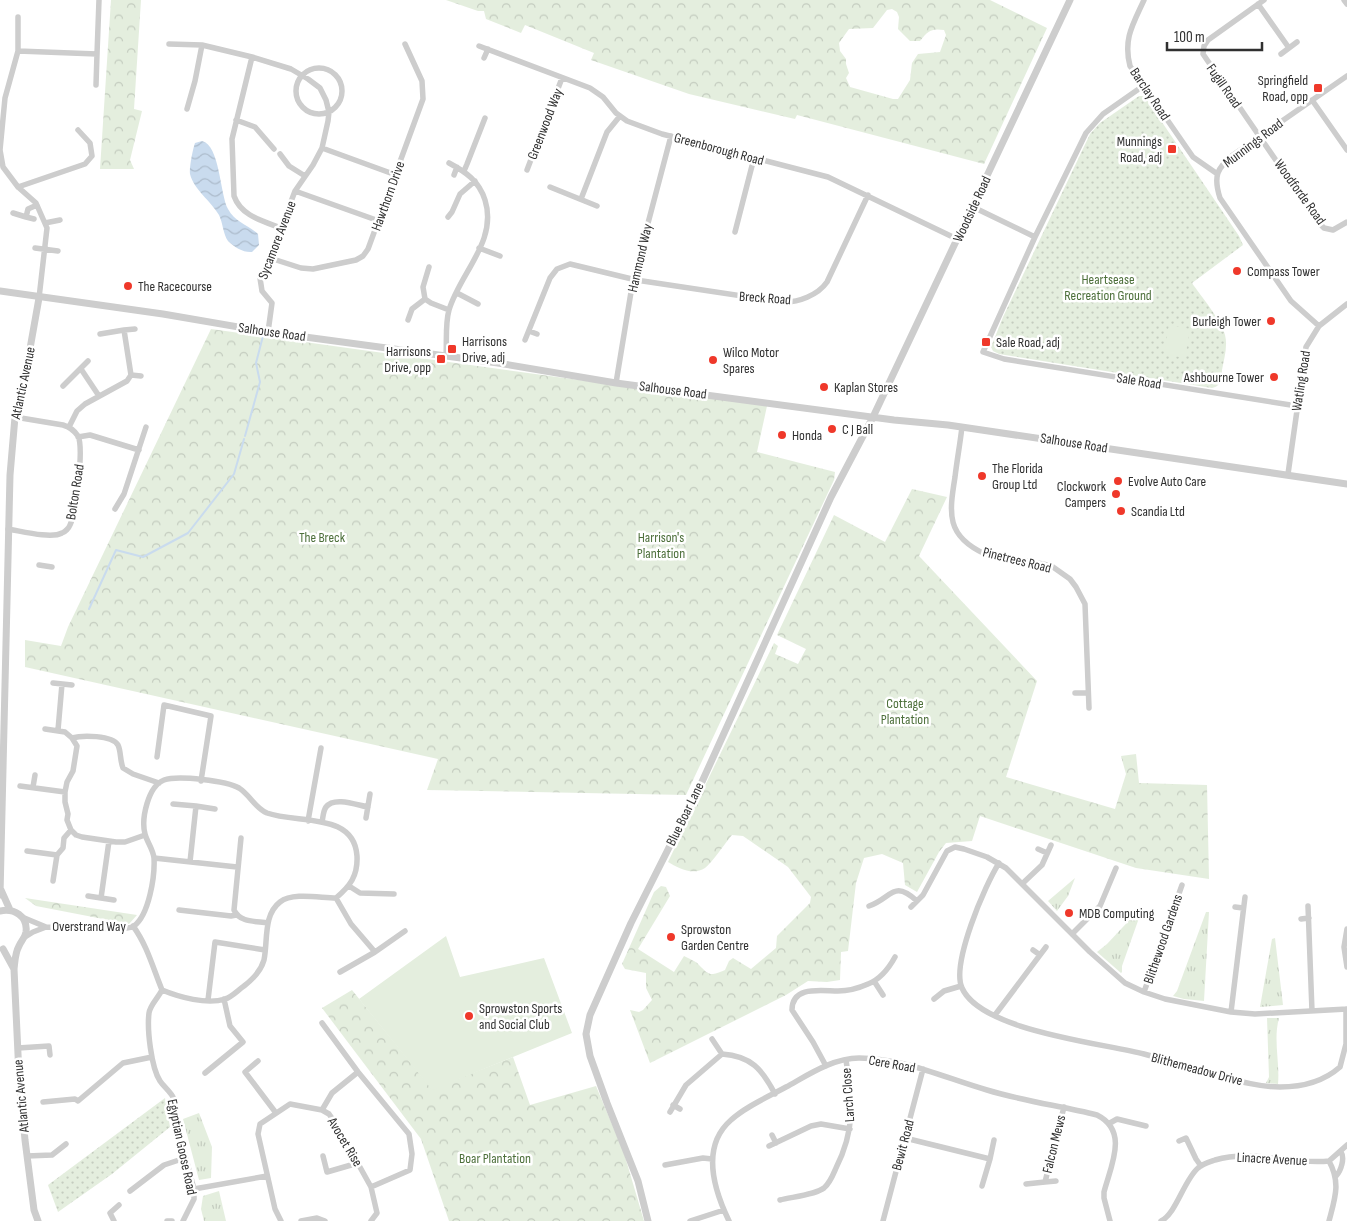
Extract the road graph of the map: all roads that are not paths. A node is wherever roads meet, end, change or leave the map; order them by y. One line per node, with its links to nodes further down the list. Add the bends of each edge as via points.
1 (99, 0): 17 (street)
2 (1070, 0): 56 (street, Woodside Road)
3 (1144, 0): 25 (street, Barclay Road, via 1126,47 1130,66)
4 (1264, 0): 6 (street, Fugill Road)
5 (1344, 0): 7 (street)
6 (1258, 4): 14 (street); 34 (street, Fugill Road, via 1208,40 1203,51 1205,59)
7 (1347, 4)
8 (18, 17): 16 (street)
9 (1297, 42): 14 (street)
10 (169, 44): 12 (street, Sycamore Avenue)
11 (405, 44): 45 (street, Hawthorn Drive, via 422,81 424,94)
12 (202, 45): 19 (street, Sycamore Avenue); 27 (street)
13 (479, 46): 15 (street, Greenborough Road)
14 (1289, 48): 18 (street)
15 (488, 50): 20 (street); 23 (street, Greenborough Road)
16 (18, 51): 17 (street); 49 (street, via 5,98 0,150 3,167)
17 (97, 54): 24 (street)
18 (1281, 54)
19 (252, 56): 21 (street, Sycamore Avenue); 31 (street)
20 (484, 58)
21 (302, 75): 28 (street, Sycamore Avenue, via 320,88); 28 (street, via 296,88 299,102 310,112); 28 (street, Sycamore Avenue, via 320,67 338,76 343,90 342,99)
22 (1347, 76): 26 (street, Munnings Road)
23 (562, 78): 29 (street, Greenborough Road, via 597,92); 43 (street, Greenwood Way)
24 (96, 85)
25 (1143, 86): 44 (street, Barclay Road, via 1193,156); 67 (street, Sale Road, via 1101,116 1086,133)
26 (1312, 100): 34 (street, Munnings Road); 37 (street)
27 (187, 109)
28 (329, 112): 35 (street, Sycamore Avenue)
29 (620, 116): 33 (street, Greenborough Road); 53 (street, via 607,132)
30 (485, 118): 42 (street)
31 (236, 120): 36 (street, via 255,127); 65 (street, via 232,140 236,203 252,216)
32 (78, 130): 49 (street, via 90,143 92,156 85,164)
33 (671, 136): 39 (street, Greenborough Road); 76 (street, Hammond Way)
34 (1260, 137): 44 (street, Munnings Road, via 1226,161); 63 (street, Woodforde Road, via 1322,227 1333,230)
35 (322, 148): 45 (street); 47 (street, Sycamore Avenue)
36 (274, 149)
37 (1347, 150)
38 (280, 154): 47 (street, via 289,166)
39 (754, 158): 52 (street, Greenborough Road, via 828,176); 66 (street)
40 (449, 163): 41 (street)
41 (457, 167): 42 (street); 46 (street)
42 (464, 170): 48 (street)
43 (527, 170)
44 (1216, 173): 85 (street, Munnings Road, via 1220,198 1291,301)
45 (396, 175): 62 (street, Hawthorn Drive)
46 (454, 175)
47 (305, 176): 51 (street, Sycamore Avenue)
48 (475, 181): 59 (street, via 460,194); 70 (street, via 485,203 488,224)
49 (18, 187): 54 (street)
50 (550, 187): 53 (street)
51 (295, 191): 62 (street); 65 (street, Sycamore Avenue)
52 (868, 195): 68 (street, Greenborough Road); 76 (street, Breck Road, via 827,282 817,292 795,301 782,302)
53 (581, 199): 55 (street)
54 (37, 204): 58 (street, via 28,208); 64 (street)
55 (597, 206)
56 (973, 207): 67 (street); 68 (street, Woodside Road)
57 (13, 213): 58 (street)
58 (26, 217): 60 (street)
59 (448, 217)
60 (34, 219)
61 (60, 220): 64 (street)
62 (379, 221): 74 (street, Hawthorn Drive, via 368,250 356,260 307,269)
63 (1347, 222)
64 (45, 223): 71 (street)
65 (281, 228): 74 (street, Sycamore Avenue)
66 (736, 232)
67 (1035, 237): 101 (street, Sale Road, via 982,354)
68 (957, 239): 103 (street, Woodside Road)
69 (35, 248): 71 (street)
70 (479, 248): 73 (street); 78 (street)
71 (44, 249): 72 (street); 79 (street)
72 (58, 251)
73 (500, 256)
74 (270, 258): 89 (street, Sycamore Avenue, via 260,278 262,291 272,303)
75 (429, 268): 80 (street, via 423,286)
76 (633, 280): 88 (street, Breck Road, via 577,265 564,265 550,278); 98 (street, Hammond Way)
77 (0, 291): 79 (street, Salhouse Road)
78 (457, 294): 81 (street); 83 (street)
79 (39, 298): 89 (street, Salhouse Road); 102 (street, Atlantic Avenue)
80 (425, 299): 83 (street); 84 (street, via 412,309)
81 (478, 304)
82 (1347, 304): 85 (street, Watling Road)
83 (449, 310): 93 (street)
84 (408, 320)
85 (1319, 326): 101 (street, Watling Road, via 1305,352)
86 (134, 329): 87 (street)
87 (124, 330): 90 (street); 96 (street)
88 (529, 331): 91 (street); 92 (street)
89 (268, 332): 93 (street, Salhouse Road)
90 (100, 334)
91 (537, 334)
92 (524, 340)
93 (446, 356): 98 (street, Salhouse Road)
94 (88, 361): 95 (street)
95 (81, 369): 99 (street); 100 (street)
96 (131, 375): 97 (street); 100 (street, via 127,381)
97 (140, 376)
98 (616, 383): 103 (street, Salhouse Road)
99 (62, 386)
100 (99, 396): 104 (street, via 77,411)
101 (1297, 406): 109 (street, Watling Road)
102 (15, 417): 104 (street); 112 (street, Atlantic Avenue)
103 (873, 417): 106 (street, Salhouse Road); 272 (street, Blue Boar Lane, via 831,497 701,784 631,923 590,1015 586,1034 590,1056 638,1181)
104 (69, 427): 107 (street)
105 (146, 427): 108 (street)
106 (962, 427): 109 (street, Salhouse Road); 119 (street, Pinetrees Road, via 950,507 954,527 976,550 1044,564 1070,579 1084,604)
107 (78, 436): 108 (street, via 90,436); 112 (street, Bolton Road, via 81,446 71,524 56,535)
108 (139, 450): 111 (street, via 124,494)
109 (1288, 474): 110 (street, Salhouse Road)
110 (1347, 484)
111 (115, 509)
112 (8, 529): 158 (street, Atlantic Avenue)
113 (39, 565): 114 (street)
114 (52, 567)
115 (52, 683): 116 (street)
116 (62, 684): 117 (street); 122 (street)
117 (72, 685)
118 (1076, 693): 119 (street)
119 (1088, 694): 120 (street, Pinetrees Road)
120 (1089, 708)
121 (45, 729): 122 (street)
122 (58, 730): 123 (street)
123 (72, 738): 128 (street, via 111,739 120,749 123,768); 131 (street, via 77,746)
124 (321, 748): 138 (street)
125 (157, 757): 127 (street, via 164,705 211,716)
126 (35, 775): 130 (street)
127 (201, 781): 128 (street, via 176,779); 138 (street, via 238,788 264,812)
128 (159, 783): 141 (street, Overstrand Way, via 147,800)
129 (20, 786): 130 (street)
130 (33, 787): 131 (street)
131 (65, 792): 140 (street)
132 (370, 794): 135 (street)
133 (173, 804): 134 (street)
134 (196, 806): 136 (street); 150 (street)
135 (368, 807): 137 (street); 139 (street, via 339,801 332,803 324,809)
136 (215, 808)
137 (366, 818)
138 (308, 821): 139 (street)
139 (322, 822): 157 (street, via 345,830 356,846 357,862)
140 (72, 830): 143 (street, via 82,837); 148 (street, via 64,838 63,848)
141 (145, 835): 143 (street, via 125,842); 149 (street, Overstrand Way)
142 (240, 838): 152 (street)
143 (109, 840): 162 (street)
144 (1051, 845): 147 (street)
145 (1038, 849): 147 (street)
146 (27, 851): 148 (street)
147 (1047, 853): 155 (street, via 1042,865)
148 (57, 855): 154 (street)
149 (154, 858): 150 (street); 179 (street, Overstrand Way, via 148,904)
150 (190, 862): 152 (street)
151 (999, 863): 155 (street, Blithewood Gardens); 165 (street, Blithewood Gardens, via 955,847 944,854); 197 (street, via 966,939)
152 (237, 867): 174 (street)
153 (1116, 868): 183 (street, via 1098,909)
154 (54, 881)
155 (1023, 883): 183 (street, Blithewood Gardens)
156 (1182, 885): 199 (street, Blithewood Gardens)
157 (350, 886): 159 (street, via 360,893); 163 (street)
158 (1, 892): 171 (street, Atlantic Avenue)
159 (394, 894)
160 (88, 896): 162 (street)
161 (1245, 897): 170 (street)
162 (101, 898): 164 (street)
163 (336, 898): 178 (street, via 292,896 279,902); 190 (street, via 350,924)
164 (114, 900)
165 (917, 901): 166 (street, via 898,890); 168 (street)
166 (869, 906)
167 (1308, 906): 176 (street)
168 (911, 907)
169 (1235, 907): 170 (street)
170 (1243, 908): 206 (street)
171 (10, 910): 173 (street); 175 (street)
172 (179, 910): 174 (street)
173 (0, 911)
174 (236, 915): 178 (street)
175 (22, 917): 180 (street, Overstrand Way); 184 (street, via 26,924)
176 (1308, 918): 177 (street); 205 (street)
177 (1300, 919)
178 (268, 923): 188 (street)
179 (133, 926): 180 (street, Overstrand Way, via 123,929); 198 (street, Overstrand Way, via 140,935)
180 (46, 927): 184 (street, Overstrand Way)
181 (1347, 929): 193 (street, via 1344,946)
182 (405, 931): 190 (street)
183 (1072, 934): 199 (street, Blithewood Gardens, via 1125,983)
184 (25, 937): 185 (street, Atlantic Avenue)
185 (19, 944): 187 (street, Atlantic Avenue); 194 (street, Atlantic Avenue)
186 (1046, 947): 191 (street)
187 (1, 948): 194 (street, Atlantic Avenue)
188 (265, 950): 201 (street, via 259,973); 203 (street, via 215,942)
189 (1033, 950): 191 (street)
190 (375, 952): 195 (street)
191 (1040, 955): 207 (street)
192 (895, 957): 196 (street, via 887,970)
193 (1347, 967)
194 (14, 969): 210 (street, Atlantic Avenue)
195 (340, 972)
196 (874, 981): 200 (street); 216 (street, via 848,991 814,989 798,995 795,1000 792,1010)
197 (961, 986): 202 (street, via 944,991); 207 (street, Blithemeadow Drive, via 976,1004)
198 (162, 990): 203 (street, via 191,999); 213 (street, Egyptian Goose Road, via 149,1013)
199 (1144, 992): 206 (street, Blithewood Gardens)
200 (883, 994)
201 (224, 999): 203 (street); 219 (street, via 230,1026 243,1042)
202 (934, 999)
203 (208, 1000)
204 (1346, 1009): 205 (street, Blithewood Gardens); 207 (street, Blithemeadow Drive, via 1346,1044 1340,1067 1309,1084 1278,1087 1238,1081 1142,1054 1072,1040)
205 (1312, 1011): 206 (street, Blithewood Gardens)
206 (1231, 1012)
207 (995, 1015)
208 (322, 1023): 218 (street)
209 (712, 1039): 212 (street)
210 (18, 1048): 211 (street, via 49,1046); 242 (street, Atlantic Avenue)
211 (50, 1054)
212 (722, 1054): 220 (street, via 749,1061 765,1076); 222 (street, via 686,1084)
213 (152, 1057): 221 (street, via 123,1063 78,1100); 244 (street, Egyptian Goose Road, via 160,1081 174,1100)
214 (846, 1060): 216 (street, Cere Road); 217 (street, Cere Road, via 879,1059); 230 (street, Larch Close, via 852,1107)
215 (258, 1061): 227 (street, via 245,1072)
216 (826, 1066): 220 (street, Cere Road)
217 (922, 1069): 223 (street, Cere Road, via 988,1090); 233 (street, Bewit Road)
218 (358, 1072): 225 (street, via 332,1093); 257 (street, via 408,1134 412,1154 410,1170)
219 (205, 1073)
220 (775, 1094): 245 (street, Cere Road, via 730,1121 714,1147)
221 (43, 1102)
222 (674, 1105): 224 (street); 226 (street)
223 (1064, 1107): 228 (street, Cere Road, via 1097,1115); 254 (street, Falcon Mews)
224 (680, 1109)
225 (322, 1110): 227 (street, Avocet Rise, via 290,1104); 248 (street, Avocet Rise, via 336,1124)
226 (670, 1112)
227 (276, 1113): 251 (street, Avocet Rise, via 260,1124 258,1134)
228 (1110, 1123): 229 (street, Cere Road, via 1117,1119); 276 (street, via 1116,1145 1104,1198)
229 (1146, 1126)
230 (850, 1129): 237 (street, Larch Close, via 821,1124); 260 (street, Larch Close, via 840,1161 824,1188)
231 (772, 1135): 237 (street)
232 (1193, 1135): 234 (street)
233 (905, 1138): 246 (street); 275 (street, Bewit Road)
234 (1186, 1138): 236 (street); 250 (street)
235 (994, 1140): 246 (street)
236 (1179, 1141)
237 (776, 1142): 240 (street, Larch Close)
238 (66, 1144): 242 (street, via 52,1154)
239 (1347, 1145): 241 (street)
240 (769, 1146)
241 (1341, 1152): 247 (street); 252 (street, via 1343,1157)
242 (28, 1156): 263 (street, Atlantic Avenue)
243 (323, 1156): 248 (street, via 327,1174)
244 (185, 1158): 258 (street, Egyptian Goose Road); 259 (street, via 164,1165)
245 (712, 1159): 249 (street); 262 (street, Cere Road, via 716,1189)
246 (990, 1160): 256 (street)
247 (1329, 1161): 250 (street, Linacre Avenue, via 1290,1161 1252,1155 1224,1158); 252 (street)
248 (358, 1163): 257 (street, Avocet Rise)
249 (665, 1165)
250 (1200, 1166): 277 (street)
251 (267, 1176): 258 (street); 268 (street, Avocet Rise)
252 (1336, 1176): 278 (street)
253 (1056, 1181): 254 (street, Falcon Mews)
254 (1045, 1182): 255 (street, Falcon Mews)
255 (1026, 1184)
256 (982, 1186)
257 (371, 1187): 271 (street, Avocet Rise, via 377,1213)
258 (194, 1189): 267 (street, Egyptian Goose Road, via 194,1199)
259 (130, 1191)
260 (780, 1200)
261 (119, 1205): 264 (street, via 110,1213)
262 (724, 1210): 273 (street); 274 (street, Cere Road)
263 (38, 1221)
264 (114, 1221)
265 (167, 1221): 266 (street)
266 (172, 1221)
267 (183, 1221)
268 (281, 1221)
269 (301, 1221): 270 (street, via 317,1218)
270 (325, 1221)
271 (371, 1221)
272 (648, 1221)
273 (690, 1221)
274 (729, 1221)
275 (883, 1221)
276 (1110, 1221)
277 (1161, 1221)
278 (1330, 1221)

